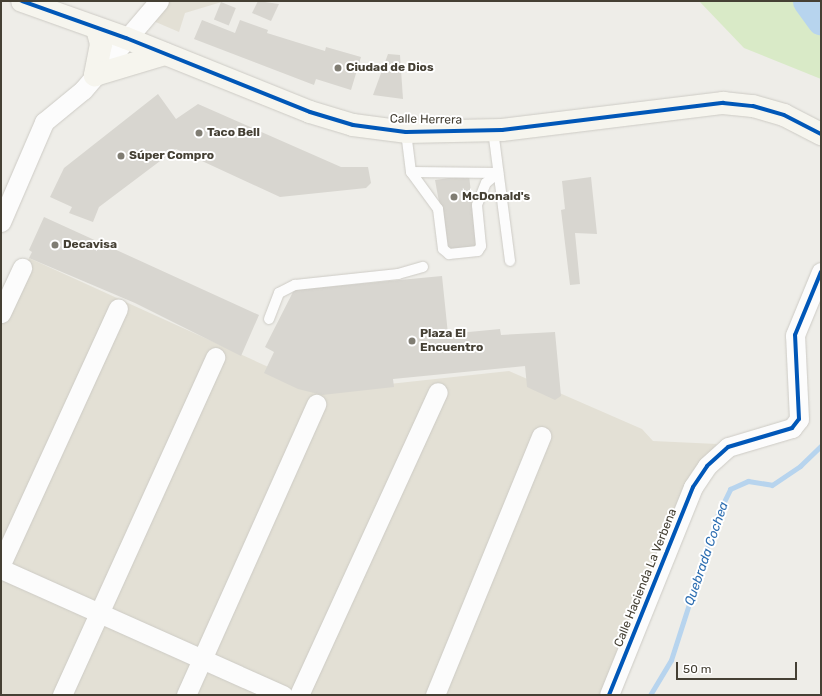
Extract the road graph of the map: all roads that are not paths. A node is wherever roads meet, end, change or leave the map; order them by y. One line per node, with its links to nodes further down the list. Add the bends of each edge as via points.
1 (22, 1): 3 (street, Calle Herrera)
2 (159, 1): 4 (street)
3 (98, 29): 4 (street, Calle Herrera); 6 (street, via 101,44)
4 (126, 38): 5 (street, Calle Herrera); 6 (street)
5 (165, 54): 6 (street); 8 (street, Calle Herrera, via 310,112 353,125)
6 (95, 75): 12 (street, via 77,96 52,112 44,122)
7 (492, 130): 8 (street, Calle Herrera); 9 (street, Calle Herrera, via 723,103 753,106 784,115); 11 (lane)
8 (406, 132): 10 (lane)
9 (821, 134)
10 (411, 172): 11 (lane); 11 (lane, via 438,209 443,249 456,255 478,251 481,246 477,205 486,183)
11 (498, 173): 13 (lane)
12 (1, 222)
13 (510, 261)
14 (423, 267): 19 (lane, via 398,274 295,285 279,293)
15 (22, 268): 18 (street)
16 (821, 272): 33 (street, Calle Hacienda La Verbena, via 795,335 800,419 792,428 728,447 707,466 693,487)
17 (118, 308): 24 (street)
18 (1, 313)
19 (269, 319)
20 (215, 357): 26 (street)
21 (438, 392): 31 (street)
22 (316, 404): 27 (street)
23 (541, 436): 32 (street)
24 (1, 564)
25 (1, 569): 26 (street)
26 (99, 613): 27 (street); 28 (street)
27 (202, 659): 29 (street); 30 (street)
28 (62, 695)
29 (186, 695)
30 (283, 695)
31 (299, 695)
32 (435, 695)
33 (609, 695)

